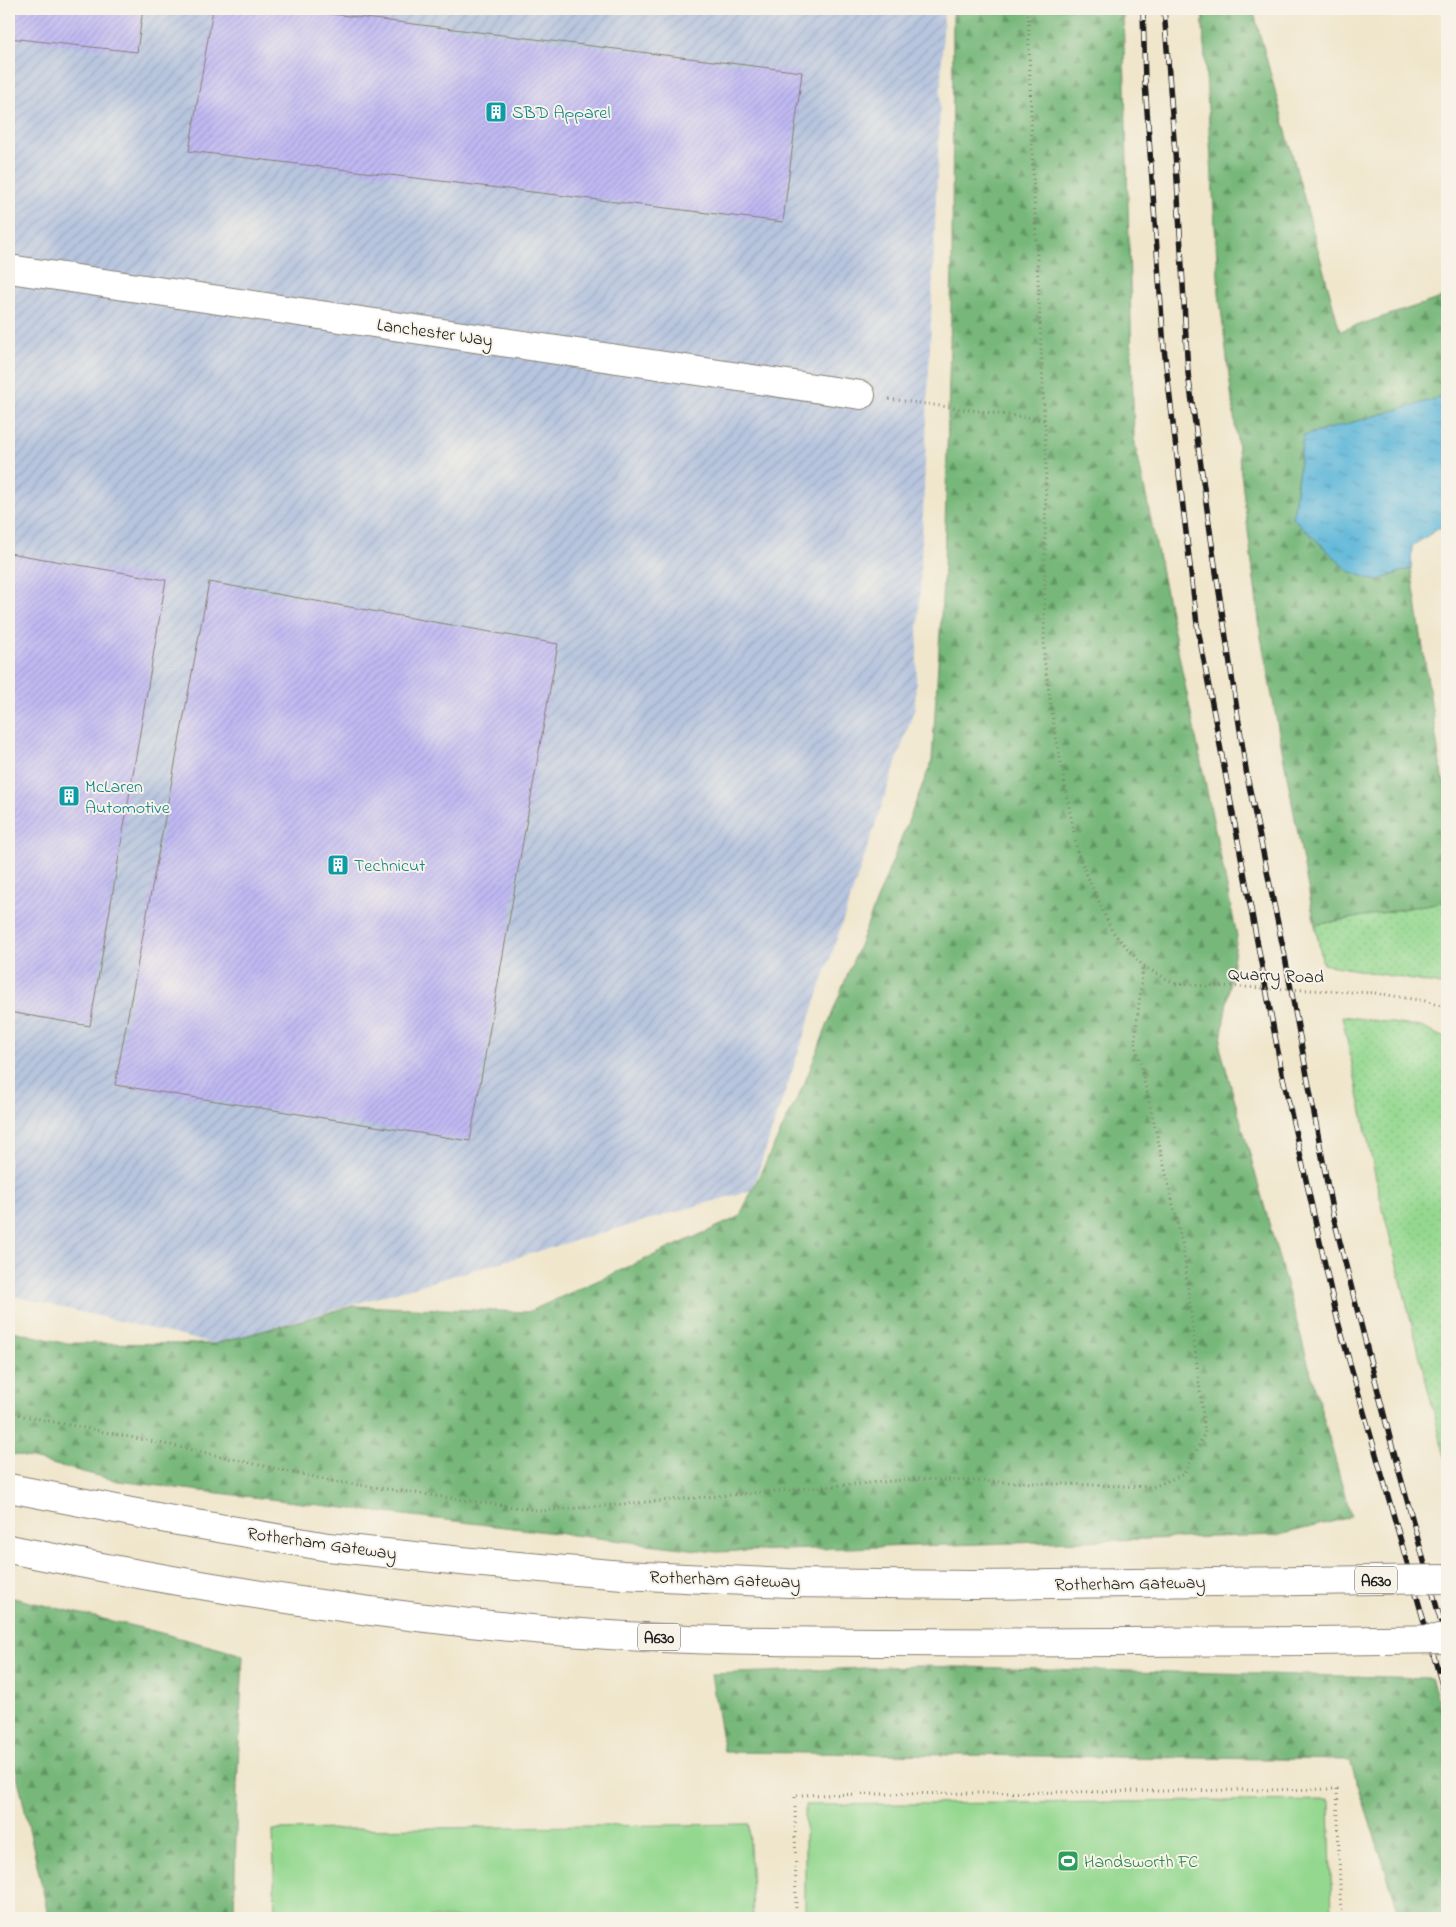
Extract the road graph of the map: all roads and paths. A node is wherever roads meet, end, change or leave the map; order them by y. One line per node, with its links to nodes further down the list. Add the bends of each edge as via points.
1 (1028, 9): 4 (path)
2 (9, 270): 3 (main road, Lanchester Way)
3 (861, 395): 4 (path)
4 (1045, 420): 5 (path, via 1044,658 1054,726 1078,855 1112,932)
5 (1142, 966): 6 (path, Quarry Road, bridge, via 1176,984 1375,993); 7 (path, via 1135,1042 1183,1247 1205,1434 1184,1474 1161,1484 1153,1487 916,1479 542,1511 331,1481)
6 (1447, 1008)
7 (9, 1413)
8 (9, 1488): 10 (main road, Rotherham Gateway / A630, bridge, via 167,1520 328,1547 623,1575 788,1583 973,1585)
9 (9, 1549): 11 (main road, A630, bridge, via 181,1582 331,1605 463,1622 609,1635 792,1642 977,1643)
10 (1447, 1579)
11 (1447, 1639)
12 (9, 1660): 13 (path, via 12,1667)
13 (9, 1674)
14 (796, 1918): 15 (path, via 795,1795 1337,1789)
15 (1341, 1918)

